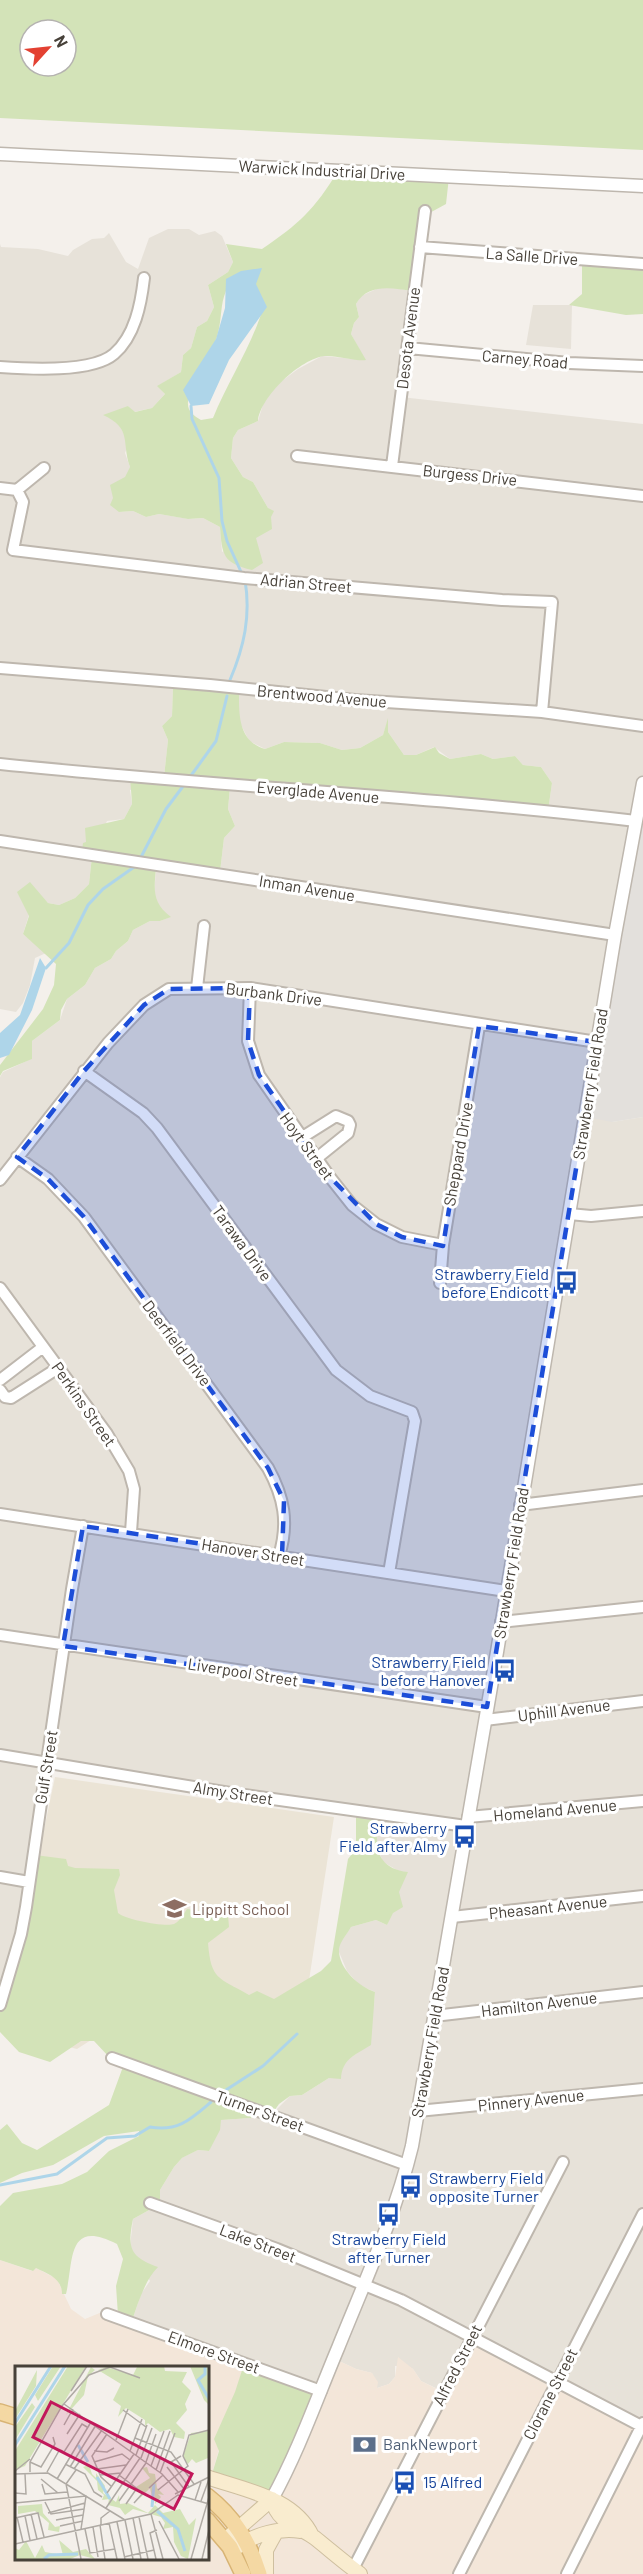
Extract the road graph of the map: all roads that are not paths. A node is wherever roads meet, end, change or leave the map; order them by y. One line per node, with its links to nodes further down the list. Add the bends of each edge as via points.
1 (0, 154): 2 (street, Warwick Industrial Drive)
2 (643, 186)
3 (425, 211): 4 (street, Desota Avenue)
4 (420, 247): 5 (street, La Salle Drive); 7 (street, Desota Avenue)
5 (643, 264)
6 (144, 278): 9 (street, via 139,310 112,355 97,362 60,368)
7 (408, 348): 8 (street, Carney Road); 11 (street, Desota Avenue)
8 (643, 366)
9 (0, 367)
10 (297, 456): 11 (street, Burgess Drive)
11 (392, 466): 15 (street, Burgess Drive)
12 (44, 468): 14 (street)
13 (0, 489): 14 (street)
14 (17, 490): 17 (street, Adrian Street, via 23,502 13,550 254,579 552,602)
15 (643, 496)
16 (0, 668): 17 (street, Brentwood Avenue, via 355,700)
17 (542, 712): 18 (street, Brentwood Avenue)
18 (643, 726)
19 (0, 764): 21 (street, Everglade Avenue)
20 (643, 783): 21 (street, Strawberry Field Road)
21 (636, 821): 24 (street, Strawberry Field Road)
22 (0, 842): 24 (street, Inman Avenue)
23 (204, 926): 25 (street)
24 (615, 935): 28 (street, Strawberry Field Road)
25 (197, 988): 26 (street, Burbank Drive); 29 (street, Burbank Drive, via 169,989 144,1005)
26 (250, 988): 27 (street, Burbank Drive); 30 (street, Hoyt Street, via 248,1041 254,1064 268,1092)
27 (479, 1026): 28 (street, Burbank Drive); 36 (street, Sheppard Drive)
28 (597, 1042): 35 (street, Strawberry Field Road)
29 (84, 1071): 31 (street, Burbank Drive); 49 (street, Tarawa Drive, via 143,1113 157,1128 336,1370 370,1396 412,1412 415,1421)
30 (301, 1138): 32 (street, Hoyt Street); 32 (street, via 336,1116 348,1121 348,1133)
31 (17, 1157): 33 (street, Burbank Drive); 48 (street, Deerfield Drive, via 48,1179 84,1217 268,1468 284,1501)
32 (317, 1158): 36 (street, Hoyt Street, via 352,1205 376,1224 402,1237)
33 (0, 1180)
34 (643, 1211): 35 (street)
35 (569, 1214): 44 (street, Strawberry Field Road)
36 (443, 1245): 37 (street, Sheppard Drive)
37 (440, 1283)
38 (0, 1288): 39 (street, Perkins Street)
39 (43, 1347): 40 (street, Perkins Street); 41 (street)
40 (58, 1368): 42 (street, via 11,1398); 47 (street, Perkins Street, via 107,1434 129,1472 134,1490)
41 (0, 1380)
42 (0, 1390)
43 (643, 1490): 44 (street)
44 (520, 1505): 50 (street, Strawberry Field Road)
45 (0, 1514): 46 (street, Hanover Street)
46 (84, 1526): 47 (street, Hanover Street); 54 (street, Gulf Street)
47 (131, 1532): 48 (street, Hanover Street)
48 (279, 1556): 49 (street, Hanover Street)
49 (389, 1573): 50 (street, Hanover Street)
50 (506, 1591): 52 (street, Strawberry Field Road)
51 (643, 1607): 52 (street)
52 (501, 1622): 56 (street, Strawberry Field Road)
53 (0, 1635): 54 (street, Liverpool Street)
54 (63, 1646): 56 (street, Liverpool Street); 58 (street, Gulf Street)
55 (643, 1701): 56 (street, Uphill Avenue)
56 (486, 1714): 60 (street, Strawberry Field Road)
57 (0, 1755): 58 (street, Almy Street)
58 (46, 1762): 60 (street, Almy Street, via 241,1794); 62 (street, Gulf Street)
59 (643, 1801): 60 (street, Homeland Avenue)
60 (467, 1822): 64 (street, Strawberry Field Road)
61 (0, 1877): 62 (street)
62 (29, 1882): 66 (street, Gulf Street, via 21,1934)
63 (643, 1896): 64 (street, Pheasant Avenue)
64 (452, 1917): 67 (street, Strawberry Field Road)
65 (643, 1992): 67 (street, Hamilton Avenue)
66 (0, 2005)
67 (434, 2016): 70 (street, Strawberry Field Road)
68 (112, 2058): 72 (street, Turner Street)
69 (643, 2089): 70 (street, Pinnery Avenue)
70 (418, 2111): 72 (street, Strawberry Field Road)
71 (563, 2162): 77 (street, Alfred Street)
72 (407, 2165): 75 (street, Strawberry Field Road)
73 (150, 2203): 75 (street, Lake Street, via 277,2248)
74 (643, 2214): 78 (street, Clorane Street)
75 (364, 2286): 77 (street, Lake Street); 79 (street, Strawberry Field Road)
76 (107, 2314): 79 (street, Elmore Street)
77 (471, 2336): 78 (street, Lake Street); 91 (street, Alfred Street)
78 (556, 2382): 82 (street, Lake Street); 95 (street, Clorane Street)
79 (321, 2391): 85 (street, Strawberry Field Road)
80 (0, 2412): 81 (main road)
81 (15, 2417)
82 (642, 2425): 96 (street)
83 (208, 2477): 85 (main road)
84 (208, 2497): 89 (main road)
85 (272, 2499): 88 (main road, via 303,2521); 89 (main road)
86 (208, 2521): 90 (main road)
87 (276, 2532): 88 (main road, via 289,2529); 89 (main road); 94 (main road, via 266,2550)
88 (306, 2534): 91 (main road)
89 (243, 2535): 90 (main road); 93 (main road)
90 (229, 2546): 92 (main road)
91 (356, 2571)
92 (243, 2574)
93 (259, 2574)
94 (266, 2574)
95 (459, 2574)
96 (567, 2574)

